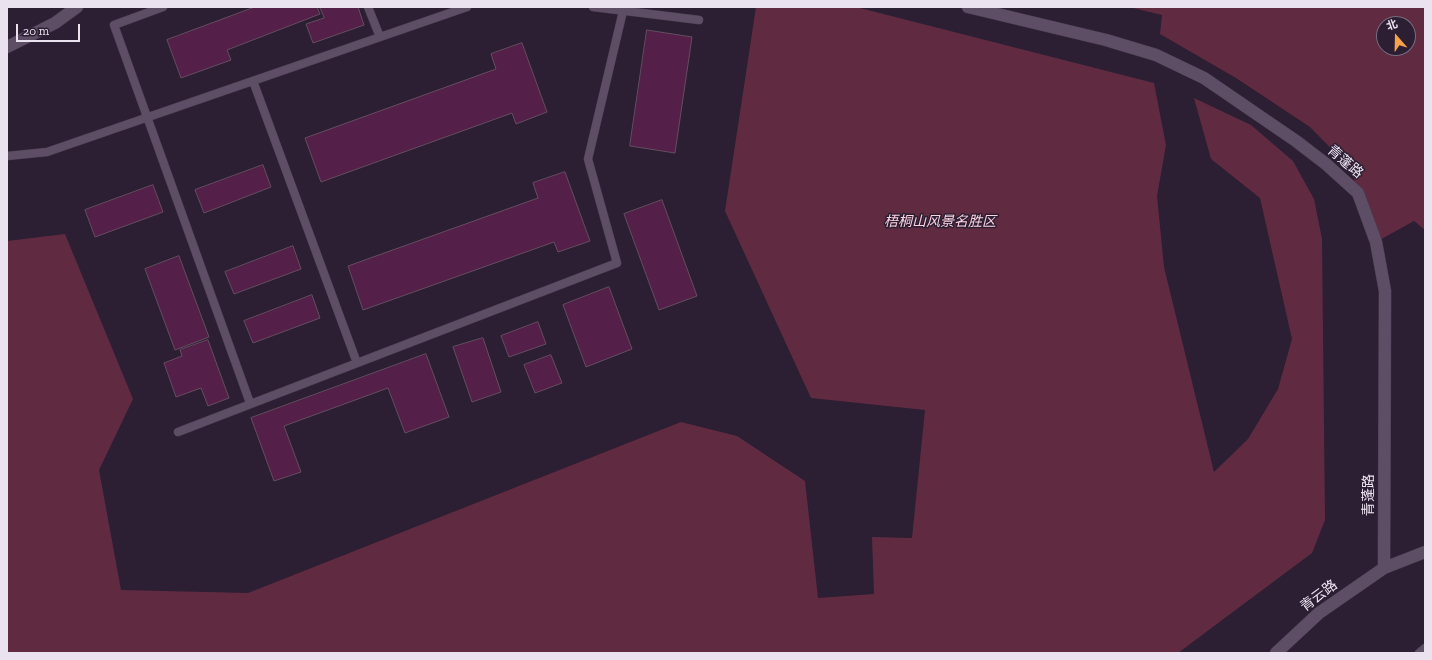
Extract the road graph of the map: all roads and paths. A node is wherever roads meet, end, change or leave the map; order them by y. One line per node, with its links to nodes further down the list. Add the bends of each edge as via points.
1 (77, 7): 10 (street, via 55,24)
2 (163, 7): 12 (lane, via 114,25)
3 (368, 7): 9 (lane)
4 (466, 7): 9 (lane)
5 (593, 7): 7 (lane)
6 (968, 7): 18 (street, 青蓬路, via 1106,40 1156,55 1204,78 1296,141 1358,193 1376,242 1385,291)
7 (623, 11): 8 (lane); 14 (lane, via 588,158 617,263)
8 (699, 20)
9 (380, 37): 11 (lane)
10 (7, 47)
11 (253, 81): 12 (lane); 14 (lane)
12 (147, 117): 13 (lane, via 47,152); 15 (lane)
13 (7, 156)
14 (356, 363): 15 (lane)
15 (250, 403): 16 (lane)
16 (178, 432)
17 (1425, 552): 18 (street, 青云路)
18 (1384, 568): 20 (street, 青云路, via 1319,613)
19 (1425, 648): 21 (lane)
20 (1276, 653)
21 (1419, 653)

